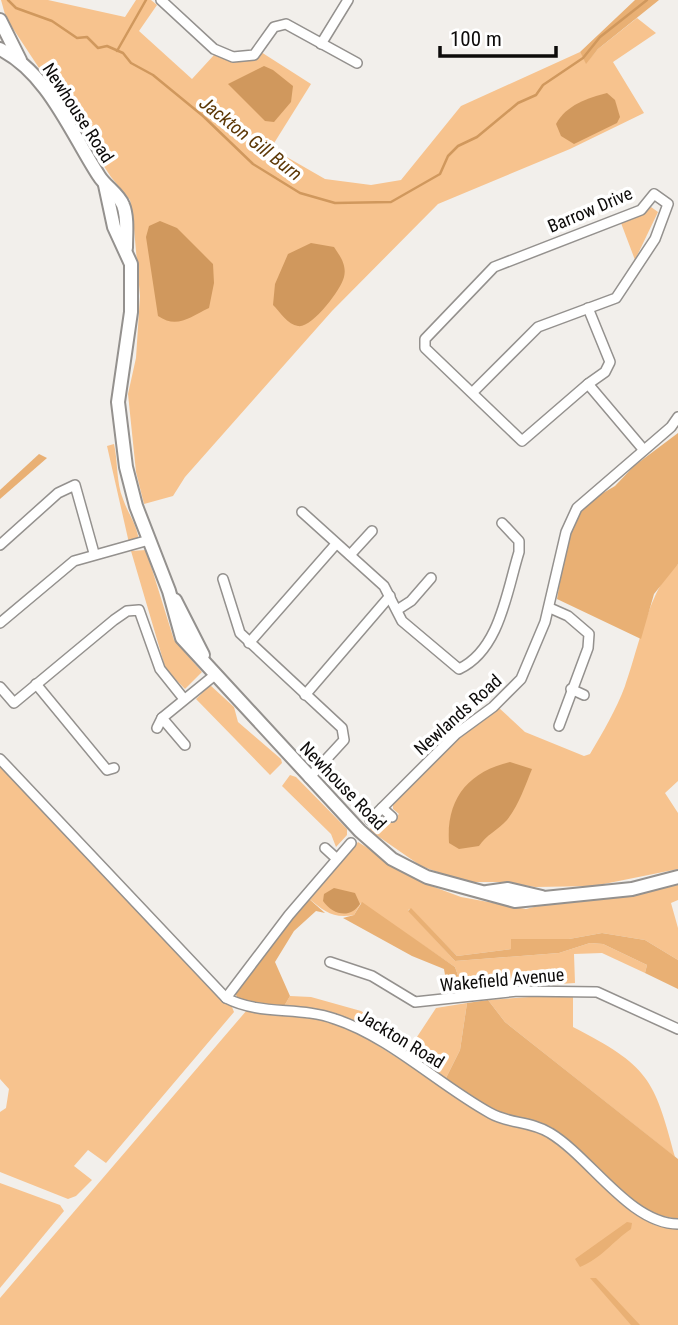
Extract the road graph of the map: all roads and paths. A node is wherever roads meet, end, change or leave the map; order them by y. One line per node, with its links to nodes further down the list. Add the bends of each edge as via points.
1 (161, 0): 5 (street, via 215,49 233,57 254,55 280,24 293,26)
2 (348, 0): 5 (street)
3 (0, 21): 4 (street); 7 (street, Newhouse Road)
4 (0, 29)
5 (321, 44): 8 (street)
6 (0, 49): 7 (street, Newhouse Road)
7 (20, 61): 17 (street, Newhouse Road, via 40,82 105,185 114,227 131,264 131,312 118,402 131,488)
8 (357, 63)
9 (588, 308): 10 (street, via 610,362 605,372); 11 (street, Barrow Drive, via 538,327); 11 (street, Barrow Drive, via 616,298 655,239 667,204 654,194 641,210 494,267 427,334 425,348)
10 (587, 384): 11 (street, Barrow Drive, via 522,441); 13 (street)
11 (472, 393)
12 (678, 417): 13 (street, Newlands Road)
13 (643, 449): 25 (street, Newlands Road, via 576,508 566,531)
14 (302, 512): 18 (street)
15 (502, 523): 26 (street, via 519,541 519,552 494,634 468,664 455,668 402,621)
16 (372, 531): 21 (street)
17 (149, 540): 20 (street); 29 (street, Newhouse Road, via 182,638)
18 (337, 544): 21 (street); 28 (street)
19 (0, 545): 20 (street, via 58,493 75,485)
20 (94, 553): 27 (street, via 74,561)
21 (350, 555): 24 (street)
22 (431, 578): 26 (street)
23 (223, 579): 28 (street, via 240,633)
24 (390, 596): 26 (street); 33 (street)
25 (550, 608): 32 (street, via 589,634); 43 (street, Newlands Road, via 521,679 493,708 456,734)
26 (397, 610)
27 (0, 623)
28 (249, 643): 33 (street)
29 (212, 670): 35 (street); 42 (street, Newhouse Road)
30 (36, 684): 31 (street, via 14,703); 35 (street, via 114,620 127,611 139,610 160,669); 41 (street, via 107,770)
31 (0, 687)
32 (571, 689): 34 (street); 37 (street)
33 (305, 695): 42 (street, via 342,728 344,736)
34 (584, 695)
35 (184, 699): 36 (street)
36 (162, 718): 38 (street); 39 (street)
37 (559, 726)
38 (157, 728)
39 (185, 745)
40 (0, 759): 51 (street)
41 (114, 768)
42 (309, 778): 49 (street, Newhouse Road, via 392,859 427,877 480,893 521,902 632,888)
43 (382, 808): 44 (street); 45 (street, Newlands Road)
44 (393, 817)
45 (370, 820)
46 (351, 843): 48 (street)
47 (325, 848): 48 (street)
48 (337, 859): 51 (street)
49 (678, 877)
50 (330, 962): 52 (street, Wakefield Avenue, via 362,971 415,1002 518,990 583,989)
51 (226, 998): 53 (street, Jackton Road, via 242,1006 317,1014 354,1027 500,1118 531,1124 557,1137 646,1216)
52 (678, 1029)
53 (678, 1224)

